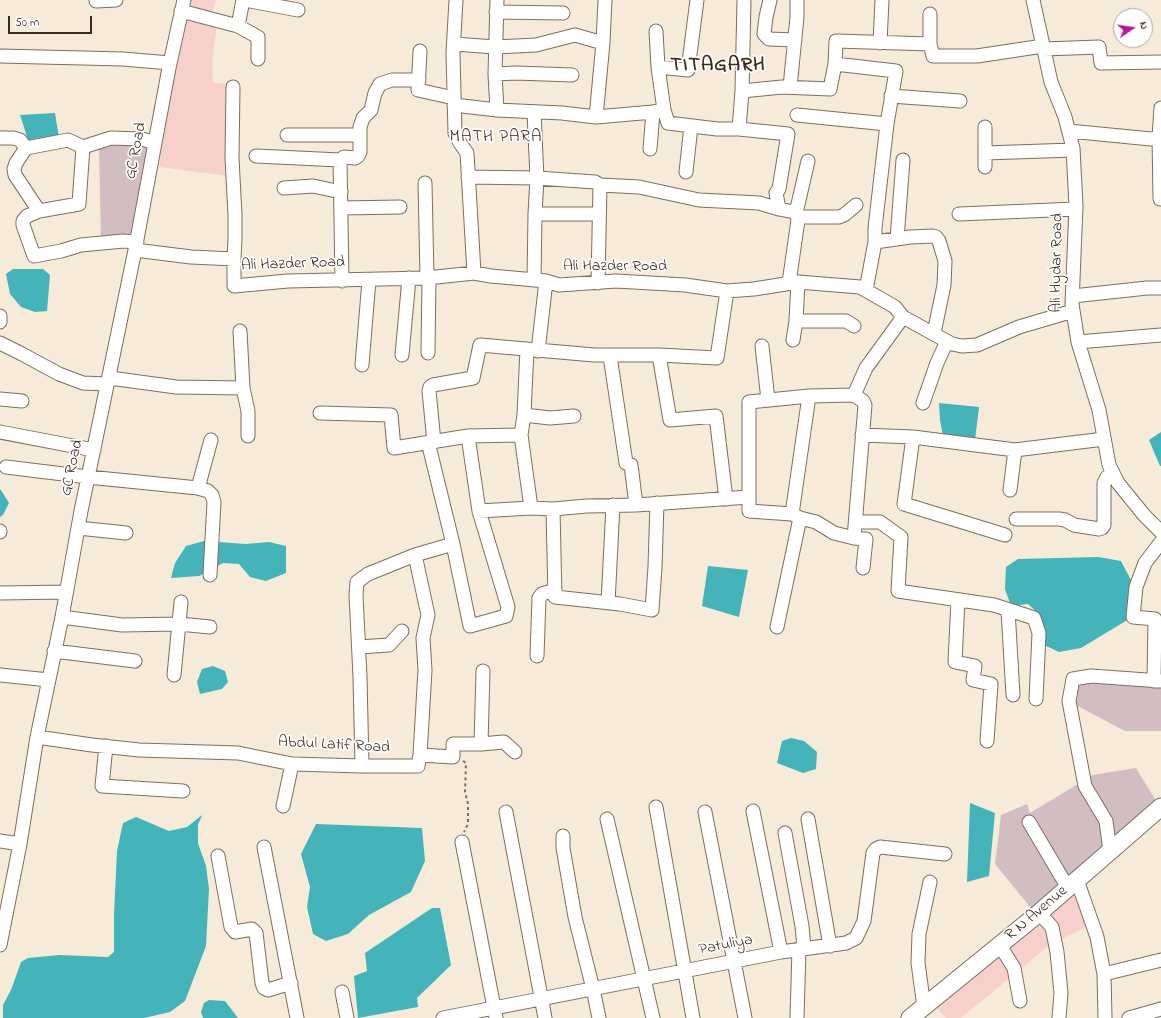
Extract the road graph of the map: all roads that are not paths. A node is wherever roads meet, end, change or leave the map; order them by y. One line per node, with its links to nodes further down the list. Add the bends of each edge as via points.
1 (116, 0): 11 (street)
2 (244, 0): 14 (street); 19 (street)
3 (456, 0): 24 (street)
4 (605, 0): 22 (street)
5 (697, 0): 34 (street, via 688,70)
6 (744, 0): 18 (street)
7 (770, 0): 17 (street)
8 (797, 0): 21 (street)
9 (882, 0): 23 (street)
10 (1033, 0): 27 (street, Ali Hydar Road)
11 (96, 1)
12 (182, 5): 19 (street); 32 (street, GC Road)
13 (496, 6): 15 (street); 26 (street)
14 (298, 10)
15 (563, 13)
16 (930, 14): 25 (street)
17 (766, 17): 18 (street); 21 (street, via 766,37)
18 (744, 22): 40 (street)
19 (238, 26): 30 (street, via 258,37)
20 (656, 31): 34 (street)
21 (795, 40): 39 (street)
22 (603, 43): 26 (street, via 575,35 536,45); 49 (street)
23 (880, 43): 25 (street); 33 (street, via 836,41)
24 (454, 44): 26 (street); 42 (street)
25 (930, 44): 27 (street, via 933,56 977,56)
26 (495, 47): 35 (street)
27 (1043, 47): 31 (street, via 1099,47 1100,63); 54 (street, Ali Hydar Road, via 1051,82)
28 (420, 50): 37 (street)
29 (0, 56): 32 (street, via 123,58)
30 (258, 59)
31 (1161, 62)
32 (170, 63): 59 (street, GC Road)
33 (835, 64): 39 (street, via 830,89); 41 (street, via 896,71)
34 (658, 67): 46 (street)
35 (495, 74): 36 (street); 45 (street)
36 (572, 76)
37 (419, 80): 42 (street, via 418,90); 56 (street, via 392,80 380,84 371,110 363,118)
38 (233, 86): 91 (street)
39 (790, 87): 40 (street)
40 (742, 90): 53 (street)
41 (891, 96): 43 (street); 50 (street)
42 (454, 101): 45 (street); 71 (street, via 455,132 466,153)
43 (960, 101)
44 (1161, 108): 57 (street)
45 (498, 110): 47 (street)
46 (658, 111): 49 (street); 51 (street, via 668,123); 62 (street)
47 (534, 112): 49 (street); 72 (street)
48 (798, 115): 50 (street)
49 (596, 117)
50 (887, 124): 89 (street)
51 (691, 126): 53 (street); 70 (street)
52 (985, 127): 64 (street)
53 (739, 129): 81 (street, via 788,134 776,193)
54 (1069, 131): 57 (street, via 1151,139); 63 (street, Ali Hydar Road)
55 (287, 135): 56 (street)
56 (360, 136): 66 (street, via 358,156 344,157)
57 (1159, 137): 77 (street)
58 (0, 138): 61 (street, via 20,140)
59 (155, 143): 60 (street, via 142,139 111,138); 90 (street, GC Road)
60 (83, 147): 61 (street, via 68,140); 83 (street, via 79,204)
61 (26, 148): 83 (street, via 16,163 15,175)
62 (650, 149)
63 (1073, 150): 64 (street); 82 (street, Ali Hydar Road)
64 (985, 153): 69 (street)
65 (256, 156): 66 (street)
66 (340, 160): 76 (street)
67 (903, 160): 88 (street)
68 (808, 161): 87 (street)
69 (985, 167)
70 (686, 172)
71 (468, 177): 72 (street); 92 (street)
72 (536, 178): 74 (street, via 595,182); 84 (street)
73 (425, 183): 93 (street)
74 (600, 185): 81 (street, via 639,187 699,200 759,203); 85 (street)
75 (284, 188): 76 (street, via 313,186)
76 (341, 192): 80 (street)
77 (1160, 199)
78 (856, 205): 87 (street, via 839,217)
79 (400, 207): 80 (street)
80 (341, 208): 97 (street)
81 (779, 209): 87 (street, via 794,212)
82 (1075, 209): 86 (street); 103 (street, Ali Hydar Road)
83 (39, 211): 90 (street, Ali Hazder Road, via 27,216 23,221 34,256 81,245 123,241)
84 (535, 214): 85 (street); 96 (street)
85 (600, 214): 99 (street)
86 (959, 214)
87 (796, 215): 98 (street, via 798,220)
88 (897, 239): 89 (street); 111 (street, via 933,236 939,240 945,261 944,285)
89 (875, 242): 101 (street)
90 (136, 246): 91 (street, Ali Hazder Road, via 191,257); 124 (street, GC Road)
91 (234, 259): 97 (street, Ali Hazder Road, via 234,286 288,281)
92 (474, 273): 93 (street, Ali Hazder Road); 96 (street, Ali Hazder Road)
93 (428, 277): 94 (street, Ali Hazder Road); 119 (street)
94 (409, 278): 95 (street, Ali Hazder Road); 120 (street)
95 (369, 280): 97 (street, Ali Hazder Road); 123 (street)
96 (540, 280): 99 (street, Ali Hazder Road, via 559,285); 118 (street)
97 (342, 281)
98 (793, 282): 101 (street, Ali Hazder Road, via 860,287); 102 (street, Ali Hazder Road); 107 (street)
99 (598, 283): 102 (street, Ali Hazder Road, via 616,281 685,285)
100 (1161, 288): 103 (street)
101 (866, 290): 106 (street, Ali Hazder Road, via 895,307)
102 (727, 291): 121 (street, via 717,358)
103 (1073, 296): 104 (street, Ali Hydar Road)
104 (1073, 311): 114 (street, Ali Hazder Road, via 1019,327 977,345 962,346); 115 (street, Ali Hydar Road)
105 (0, 316): 108 (street)
106 (903, 317): 111 (street, Ali Hazder Road); 126 (street, via 866,368)
107 (796, 321): 109 (street, via 846,321); 113 (street)
108 (0, 322)
109 (854, 326)
110 (240, 331): 125 (street)
111 (934, 333): 114 (street, Ali Hazder Road)
112 (1161, 335): 115 (street)
113 (793, 340)
114 (947, 341): 131 (street)
115 (1078, 342): 141 (street, Ali Hydar Road, via 1099,410)
116 (0, 343): 124 (street, via 82,383)
117 (762, 346): 129 (street)
118 (532, 350): 122 (street); 133 (street); 143 (street, via 480,345 473,378 433,384 429,391)
119 (428, 353)
120 (402, 355)
121 (659, 355): 122 (street); 152 (street, via 670,420 716,416)
122 (610, 356): 154 (street, via 626,464 631,465)
123 (362, 365)
124 (108, 381): 125 (street, via 176,387); 144 (street, GC Road)
125 (243, 388): 137 (street, via 248,411)
126 (854, 395): 127 (street); 136 (street, via 866,405)
127 (809, 396): 129 (street); 159 (street)
128 (0, 399): 130 (street)
129 (768, 400): 151 (street, via 748,402)
130 (22, 401)
131 (923, 403)
132 (320, 413): 143 (street, via 391,415 394,448)
133 (524, 415): 134 (street, via 550,418); 139 (street)
134 (574, 416)
135 (0, 432): 144 (street)
136 (862, 435): 140 (street); 161 (street)
137 (248, 436)
138 (468, 436): 139 (street); 143 (street); 158 (street)
139 (521, 436): 156 (street)
140 (913, 437): 145 (street); 165 (street, via 904,504)
141 (1104, 439): 145 (street); 147 (street, Ali Hydar Road, via 1109,465)
142 (211, 440): 149 (street)
143 (431, 442): 168 (street)
144 (94, 450): 148 (street, GC Road)
145 (1015, 450): 150 (street)
146 (6, 467): 148 (street)
147 (1114, 475): 160 (street, via 1107,477 1104,483 1102,528 1074,525 1059,519); 164 (street, Ali Hydar Road, via 1144,515)
148 (88, 477): 149 (street); 162 (street, GC Road)
149 (198, 488): 171 (street, via 208,491 214,502)
150 (1010, 490)
151 (749, 497): 152 (street); 159 (street, via 749,512)
152 (726, 499): 153 (street)
153 (657, 503): 154 (street); 177 (street, via 652,610)
154 (636, 504): 155 (street)
155 (613, 505): 157 (street); 177 (street)
156 (531, 508): 157 (street); 158 (street)
157 (553, 509): 172 (street)
158 (479, 511): 168 (street, via 508,607 506,616 470,626)
159 (796, 516): 166 (street, via 816,522 834,533); 182 (street)
160 (1016, 519)
161 (856, 522): 166 (street); 175 (street, via 880,522 900,537 898,591)
162 (78, 528): 163 (street); 173 (street, GC Road)
163 (126, 532)
164 (1161, 532)
165 (1005, 535)
166 (854, 538): 170 (street, via 866,539)
167 (1161, 542): 192 (street, via 1145,563 1136,587 1134,617 1155,619)
168 (453, 544): 169 (street)
169 (415, 555): 184 (street, via 368,574 358,582 356,595); 200 (street, via 428,615 423,638 425,670)
170 (863, 568)
171 (210, 574)
172 (555, 590): 177 (street, via 555,597); 186 (street, via 542,594 539,598)
173 (66, 592): 174 (street); 179 (street, GC Road)
174 (0, 593)
175 (958, 600): 178 (street); 196 (street, via 955,662 974,666 973,680 991,684)
176 (181, 602): 180 (street)
177 (608, 603)
178 (1008, 610): 193 (street); 194 (street, via 1034,618 1039,633)
179 (62, 617): 180 (street, via 122,625); 185 (street, GC Road)
180 (180, 624): 181 (street); 190 (street)
181 (210, 627)
182 (777, 627)
183 (402, 631): 184 (street, via 389,645)
184 (359, 647): 202 (street)
185 (54, 651): 187 (street); 191 (street, GC Road)
186 (537, 656)
187 (135, 661)
188 (483, 672): 197 (street)
189 (0, 675): 191 (street)
190 (174, 675)
191 (49, 680): 195 (street, GC Road)
192 (1157, 681): 219 (street, via 1091,676 1073,679 1069,701 1085,786 1106,822)
193 (1013, 695)
194 (1036, 699)
195 (37, 737): 198 (street, Abdul Latif Road); 217 (street, GC Road)
196 (987, 741)
197 (481, 744): 199 (street, via 504,742); 200 (street, via 453,744 453,757)
198 (106, 746): 201 (street, Abdul Latif Road, via 238,753); 203 (street, via 102,786)
199 (515, 752)
200 (420, 755): 202 (street, Abdul Latif Road, via 418,766)
201 (292, 764): 202 (street, Abdul Latif Road); 204 (street)
202 (362, 766)
203 (183, 791)
204 (283, 806)
205 (656, 807): 233 (street)
206 (1161, 807): 219 (main road, R N Avenue)
207 (753, 811): 230 (street)
208 (506, 812): 239 (street)
209 (705, 812): 232 (street)
210 (607, 819): 235 (street)
211 (808, 819): 228 (street)
212 (1029, 822): 223 (street)
213 (785, 833): 229 (street, via 802,926)
214 (563, 836): 237 (street, via 575,917)
215 (0, 841): 217 (street)
216 (462, 842): 243 (street)
217 (20, 844): 224 (street, GC Road)
218 (264, 847): 236 (street)
219 (1110, 851): 223 (main road, R N Avenue)
220 (945, 854): 228 (street, Patuliya, via 880,847 876,849 873,853 864,921 856,938)
221 (218, 856): 236 (street, via 231,927 234,932 252,930 256,933 264,988 268,990)
222 (930, 882): 241 (street, via 919,934 918,963)
223 (1072, 884): 225 (main road, R N Avenue); 234 (street, via 1097,937)
224 (4, 907): 227 (street, GC Road)
225 (1039, 913): 226 (main road, R N Avenue); 255 (street, via 1052,927 1057,952 1061,993)
226 (999, 944): 240 (street, via 1014,968); 241 (main road, R N Avenue)
227 (0, 945)
228 (830, 946): 229 (street, Patuliya)
229 (801, 949): 230 (street, Patuliya); 253 (street)
230 (781, 952): 232 (street, Patuliya)
231 (1161, 960): 234 (street)
232 (734, 962): 233 (street, Patuliya); 252 (street)
233 (685, 971): 235 (street, Patuliya); 251 (street)
234 (1104, 974): 256 (street)
235 (645, 979): 237 (street, Patuliya); 250 (street)
236 (291, 983): 245 (street)
237 (593, 989): 239 (street, Patuliya); 249 (street)
238 (342, 992): 246 (street)
239 (541, 999): 243 (street, Patuliya); 248 (street)
240 (1020, 1001)
241 (924, 1007): 254 (main road, R N Avenue)
242 (1161, 1009): 244 (street)
243 (495, 1013): 247 (street, Patuliya)
244 (1136, 1017)
245 (298, 1018)
246 (347, 1018)
247 (446, 1018)
248 (545, 1018)
249 (599, 1018)
250 (653, 1018)
251 (693, 1018)
252 (745, 1018)
253 (796, 1018)
254 (910, 1018)
255 (1059, 1018)
256 (1105, 1018)

